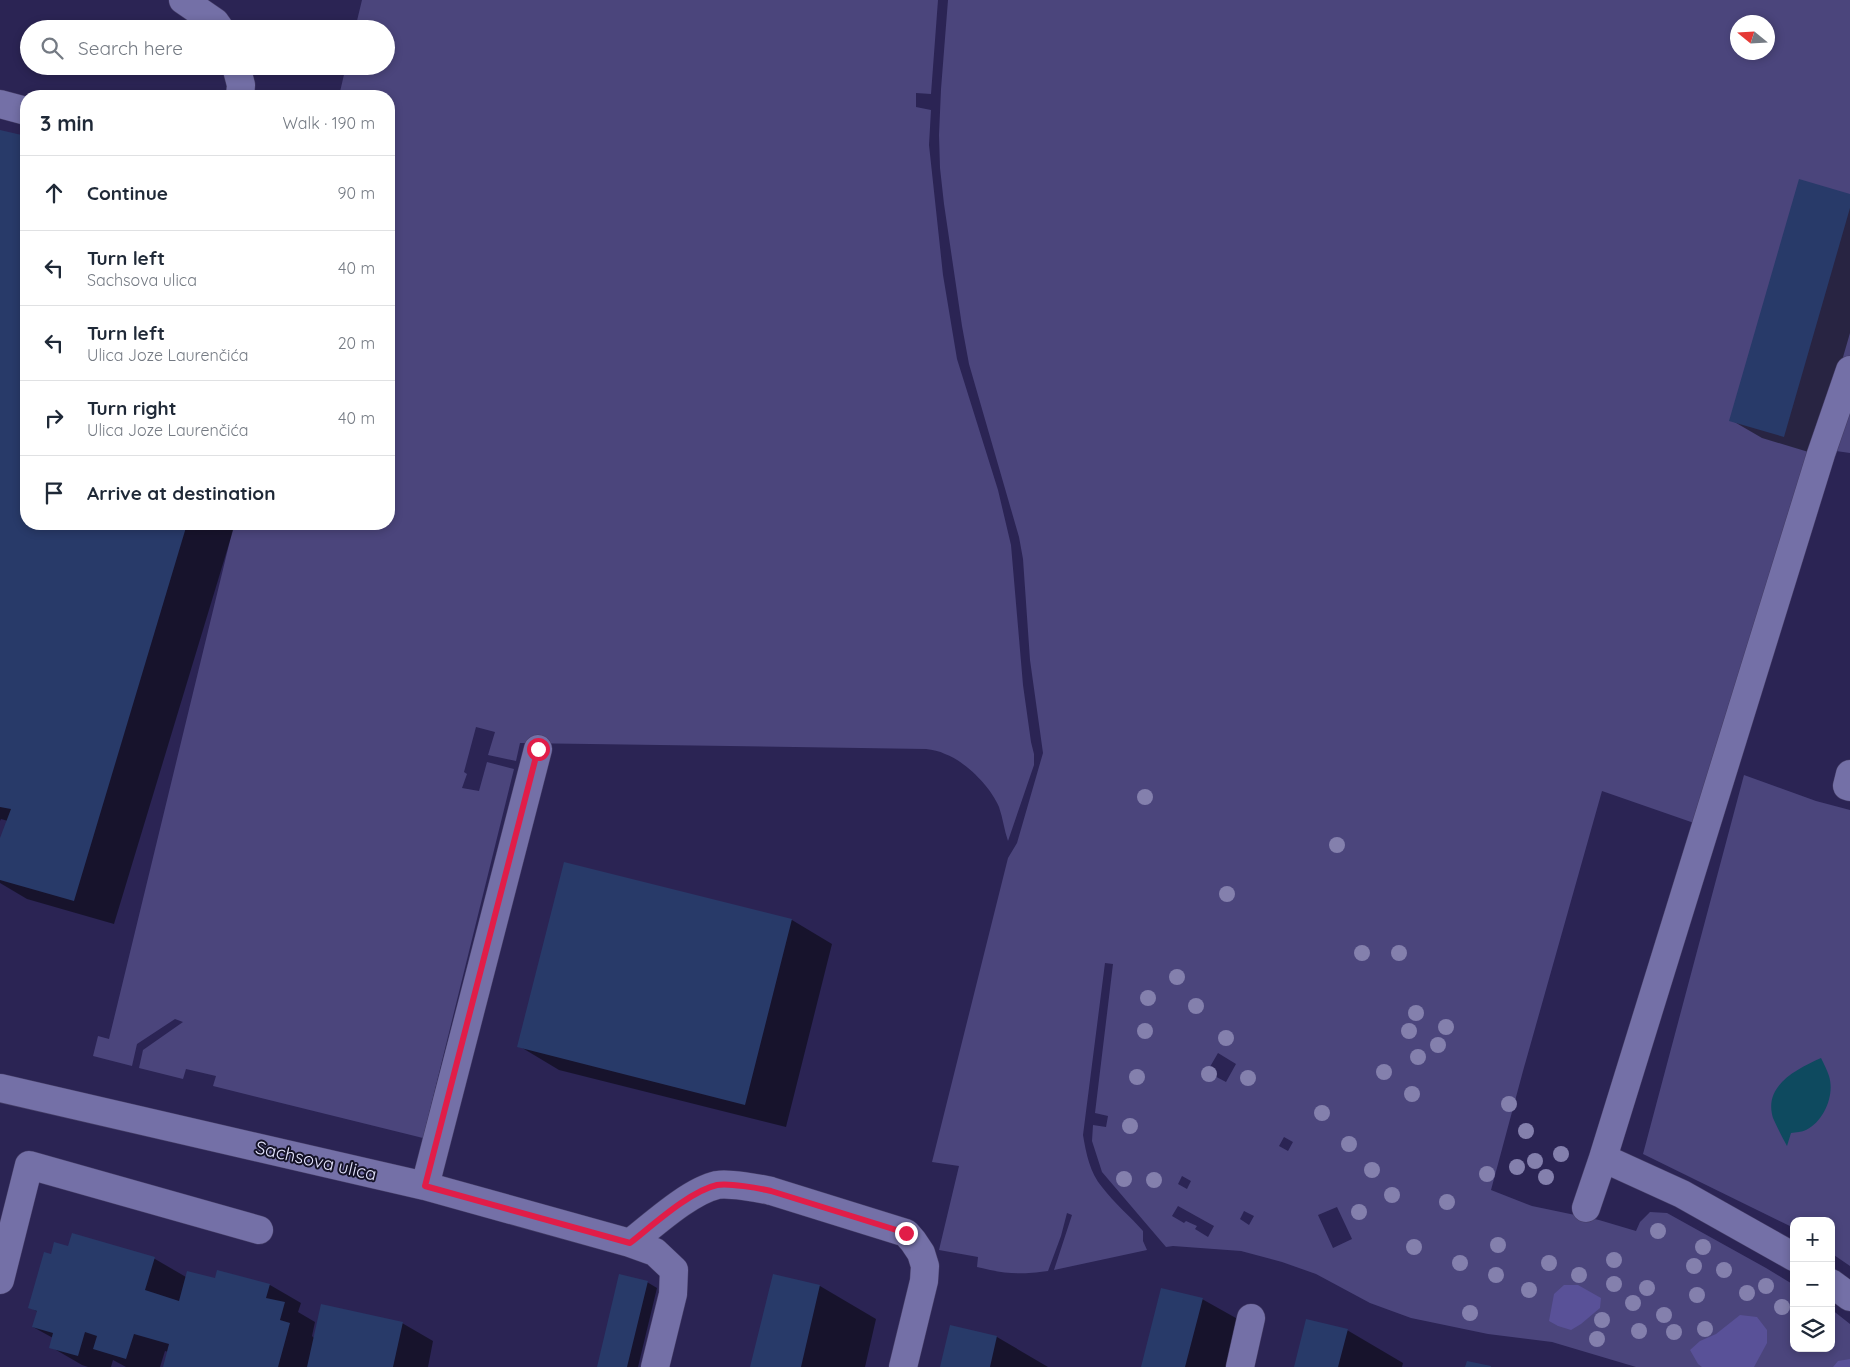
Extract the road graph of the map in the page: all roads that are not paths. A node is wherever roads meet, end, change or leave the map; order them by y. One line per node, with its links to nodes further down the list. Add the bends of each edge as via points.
1 (183, 0): 2 (street)
2 (212, 20)
3 (238, 75): 4 (street)
4 (241, 90)
5 (0, 104): 6 (street)
6 (20, 109)
7 (1850, 370): 12 (street, via 1818,463)
8 (538, 749): 13 (street)
9 (1850, 774): 10 (street)
10 (1850, 787)
11 (0, 1088): 13 (street, Sachsova ulica)
12 (1603, 1158): 14 (street); 17 (street, via 1682,1194)
13 (425, 1186): 16 (street, Sachsova ulica)
14 (1586, 1208)
15 (259, 1230): 18 (street, via 29,1165)
16 (630, 1243): 22 (street, Sachsova ulica, via 655,1252 674,1270 672,1294); 23 (street, via 695,1194 718,1185 771,1191 906,1233 921,1252 925,1266)
17 (1790, 1255)
18 (0, 1280)
19 (1835, 1286): 20 (street)
20 (1850, 1297)
21 (1251, 1318): 24 (street)
22 (655, 1367)
23 (903, 1367)
24 (1240, 1367)

